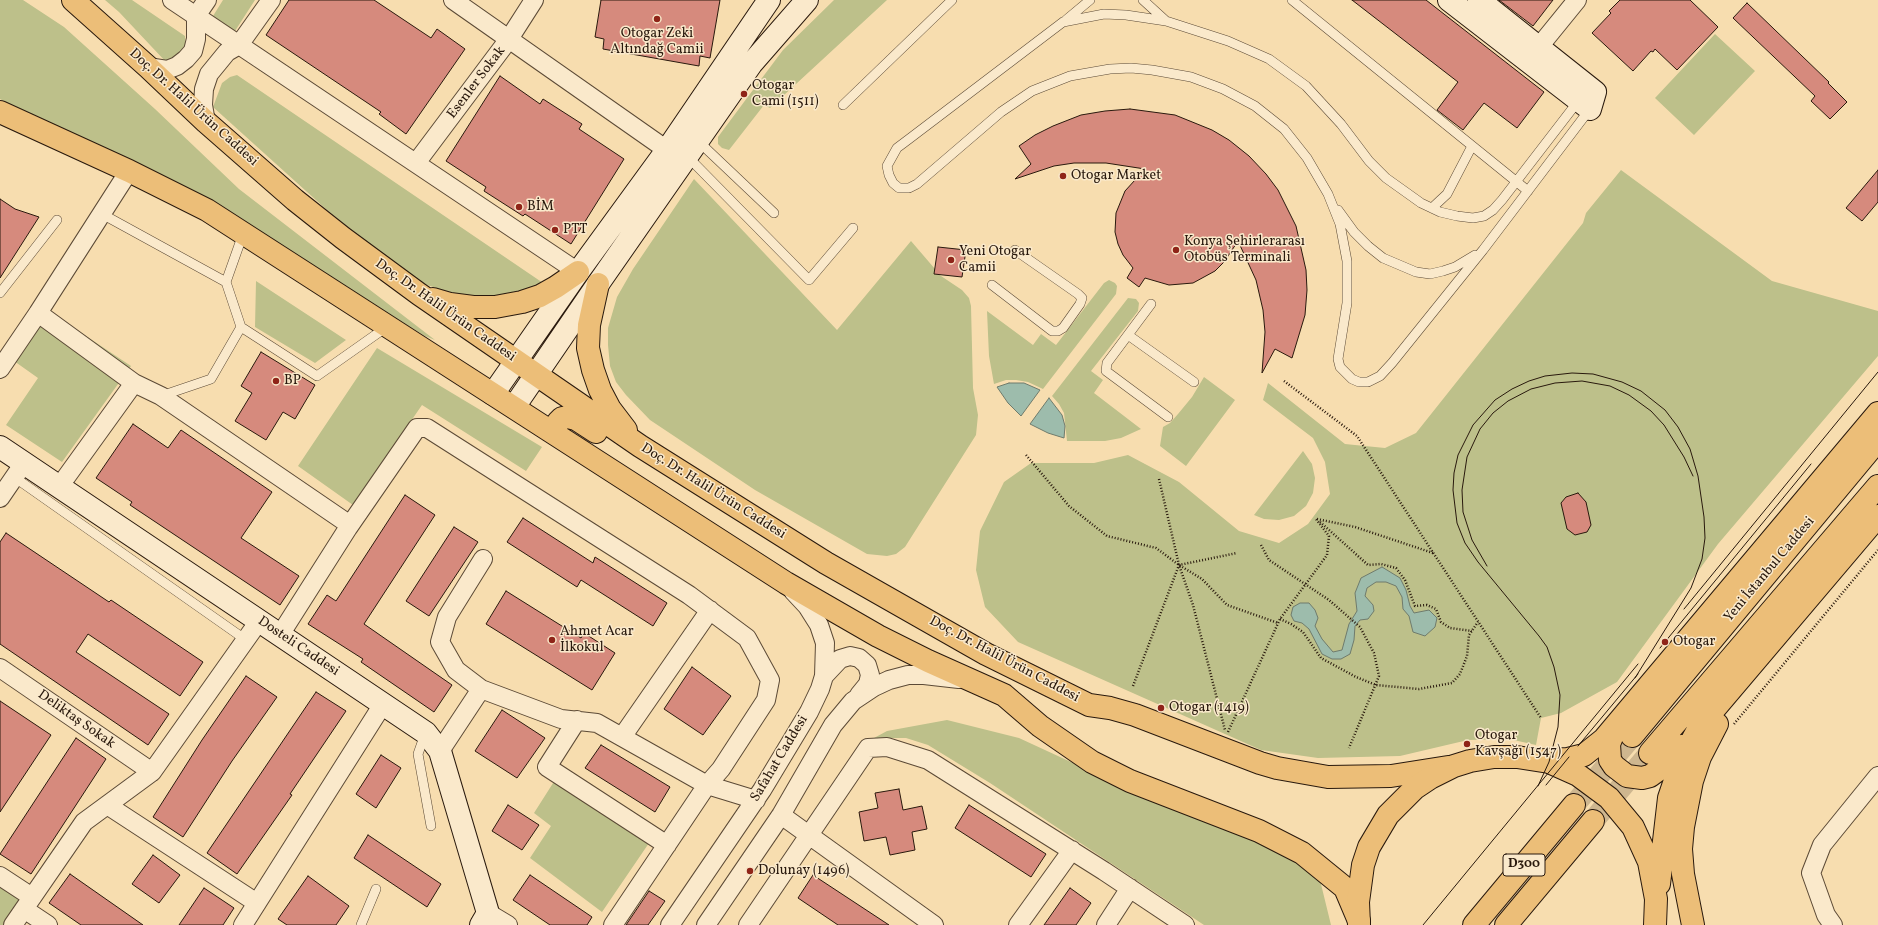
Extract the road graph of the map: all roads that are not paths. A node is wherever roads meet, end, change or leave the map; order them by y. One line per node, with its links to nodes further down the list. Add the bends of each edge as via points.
1 (73, 0): 22 (main road, Doç. Dr. Halil Ürün Caddesi)
2 (172, 0): 16 (street)
3 (207, 0): 16 (street)
4 (271, 0): 20 (street)
5 (453, 0): 19 (street)
6 (534, 0): 19 (street, Esenler Sokak)
7 (769, 0): 28 (street)
8 (807, 0): 28 (street, via 752,63)
9 (952, 0): 24 (lane)
10 (1090, 0): 18 (lane)
11 (1143, 0): 17 (lane)
12 (1292, 0): 27 (lane)
13 (1449, 0): 23 (street)
14 (1479, 0): 21 (street)
15 (1577, 0): 21 (street)
16 (196, 16): 20 (street); 22 (street, via 196,39 193,51 186,59 167,70)
17 (1166, 21): 18 (lane, via 1104,14); 34 (lane, via 1250,50 1286,71 1306,86 1322,103 1386,178)
18 (1063, 22): 33 (lane, via 897,148 887,166 893,183 899,188 909,188 917,184 1001,112 1032,91 1070,76 1131,68 1191,77 1223,89 1255,106 1284,129 1297,144)
19 (509, 39): 28 (street); 29 (street, Esenler Sokak)
20 (239, 45): 26 (street, via 227,52 209,74 204,89 203,105); 29 (street)
21 (1538, 48): 23 (street, via 1595,92)
22 (148, 67): 26 (main road, Doç. Dr. Halil Ürün Caddesi)
23 (1584, 104): 31 (lane); 32 (lane)
24 (843, 105)
25 (0, 112): 30 (main road)
26 (206, 122): 47 (main road, Doç. Dr. Halil Ürün Caddesi, via 295,200)
27 (1472, 146): 31 (lane); 34 (lane, via 1447,194)
28 (684, 148): 35 (lane); 38 (lane, via 809,280); 42 (street); 44 (street)
29 (416, 163): 42 (street)
30 (130, 170): 36 (street); 39 (main road)
31 (1516, 182): 32 (lane); 34 (lane, via 1493,210 1484,216 1457,216)
32 (1528, 191): 41 (lane)
33 (1328, 194): 41 (lane, via 1354,232 1383,258 1399,266 1430,274 1443,272 1466,262); 41 (lane, via 1340,224 1347,261 1347,303 1338,359 1345,374 1360,382 1374,380 1386,370)
34 (1432, 208)
35 (774, 213)
36 (102, 214): 43 (lane); 49 (street)
37 (58, 220): 46 (lane)
38 (853, 228)
39 (243, 232): 43 (lane); 50 (main road)
40 (1015, 250): 45 (lane, via 1078,294 1082,298 1080,304 1063,328 1058,332 1052,331)
41 (1483, 250)
42 (578, 272): 47 (main road, via 540,296 495,307 450,304); 53 (street)
43 (226, 282): 51 (lane)
44 (598, 284): 55 (street); 65 (main road, via 589,325 588,348 593,370 610,409)
45 (992, 286)
46 (0, 293)
47 (419, 294): 53 (main road, Doç. Dr. Halil Ürün Caddesi)
48 (1151, 304): 52 (lane)
49 (38, 313): 54 (street); 57 (street)
50 (388, 326): 51 (lane, via 317,376); 58 (main road)
51 (240, 327): 59 (lane, via 211,379)
52 (1128, 335): 56 (lane); 62 (lane, via 1107,363 1106,371)
53 (515, 362): 55 (main road, Doç. Dr. Halil Ürün Caddesi); 58 (street)
54 (0, 369)
55 (535, 375): 60 (street); 65 (main road, Doç. Dr. Halil Ürün Caddesi)
56 (1194, 382)
57 (134, 383): 59 (street); 69 (street)
58 (492, 394): 60 (main road)
59 (161, 396): 72 (street)
60 (514, 407): 63 (main road)
61 (1878, 413): 88 (main road)
62 (1168, 416)
63 (557, 435): 65 (main road, via 558,422 568,417 576,419 617,444); 74 (main road)
64 (1878, 440): 88 (main road, Yeni İstanbul Caddesi)
65 (640, 446): 94 (main road, Doç. Dr. Halil Ürün Caddesi, via 826,563 986,654 1089,705 1135,715 1260,763 1328,777 1391,776)
66 (0, 448): 67 (street, Dosteli Caddesi)
67 (19, 470): 69 (street, Dosteli Caddesi); 70 (street); 78 (lane)
68 (1878, 486): 92 (main road, Yeni İstanbul Caddesi)
69 (59, 487): 76 (street, Dosteli Caddesi)
70 (0, 498)
71 (1878, 516): 79 (main road)
72 (350, 525): 75 (street, via 417,428 427,428); 77 (street)
73 (483, 559): 83 (street, via 447,617 440,642 456,670)
74 (786, 583): 81 (street, Safahat Caddesi, via 807,606 819,625 825,643); 82 (main road, via 878,636)
75 (710, 610): 90 (street); 97 (street, via 748,638 770,680 766,700 721,770)
76 (259, 621): 77 (street, Dosteli Caddesi); 78 (street)
77 (280, 635): 85 (street, Dosteli Caddesi)
78 (246, 640): 95 (street)
79 (1764, 650): 87 (main road); 130 (main road, via 1711,734 1692,781 1681,849 1683,874)
80 (0, 668): 95 (street, Deliktaş Sokak)
81 (824, 676): 84 (street, via 840,659 850,656 860,658 867,665 870,675 868,684); 98 (street, Safahat Caddesi, via 809,712)
82 (973, 682): 84 (street, Safahat Caddesi, via 908,675 874,687); 114 (main road, via 1004,696 1040,726 1092,762 1130,781 1259,831 1302,853 1345,888)
83 (481, 689): 86 (street, via 561,719); 91 (street)
84 (853, 701): 101 (street, Safahat Caddesi, via 833,725)
85 (383, 704): 89 (street, Dosteli Caddesi); 111 (street)
86 (577, 720): 90 (street, via 597,722); 105 (street, via 547,766)
87 (1700, 726): 88 (main road, via 1659,771 1650,776 1635,778 1620,772 1610,760 1609,744); 112 (main road, via 1683,757 1669,798)
88 (1624, 730): 93 (main road, via 1604,739 1584,754 1568,759)
89 (426, 733): 91 (street, Dosteli Caddesi); 103 (lane, via 418,754)
90 (622, 737): 97 (street)
91 (440, 751): 113 (street, Dosteli Caddesi)
92 (1650, 753)
93 (1540, 760): 94 (main road, via 1494,757); 112 (main road, via 1578,775 1594,785 1622,811 1642,844 1649,862)
94 (1454, 766): 114 (main road, via 1414,788 1388,815 1378,830 1369,847 1360,877)
95 (152, 772): 99 (street)
96 (1878, 776): 131 (street, via 1822,845 1810,873 1826,915)
97 (707, 785): 98 (street); 105 (street)
98 (756, 800): 121 (street, Safahat Caddesi)
99 (107, 805): 110 (street, via 84,822); 111 (street)
100 (1574, 805): 128 (main road, D300)
101 (781, 815): 104 (street); 122 (street, Safahat Caddesi)
102 (1593, 821): 129 (main road, D300)
103 (431, 826)
104 (810, 834): 106 (street, via 868,748 887,747 928,760); 123 (street); 124 (street)
105 (667, 845): 120 (street)
106 (1072, 850): 108 (street); 125 (street)
107 (0, 876): 110 (street)
108 (1130, 888): 126 (street); 127 (street)
109 (376, 889): 118 (lane)
110 (28, 903): 115 (street); 116 (street)
111 (257, 903): 117 (street)
112 (1657, 915)
113 (484, 919): 119 (street)
114 (1359, 923)
115 (13, 925)
116 (48, 925)
117 (243, 925)
118 (361, 925)
119 (508, 925)
120 (613, 925)
121 (670, 925)
122 (706, 925)
123 (748, 925)
124 (934, 925)
125 (1018, 925)
126 (1106, 925)
127 (1185, 925)
128 (1474, 925)
129 (1506, 925)
130 (1694, 925)
131 (1833, 925)

